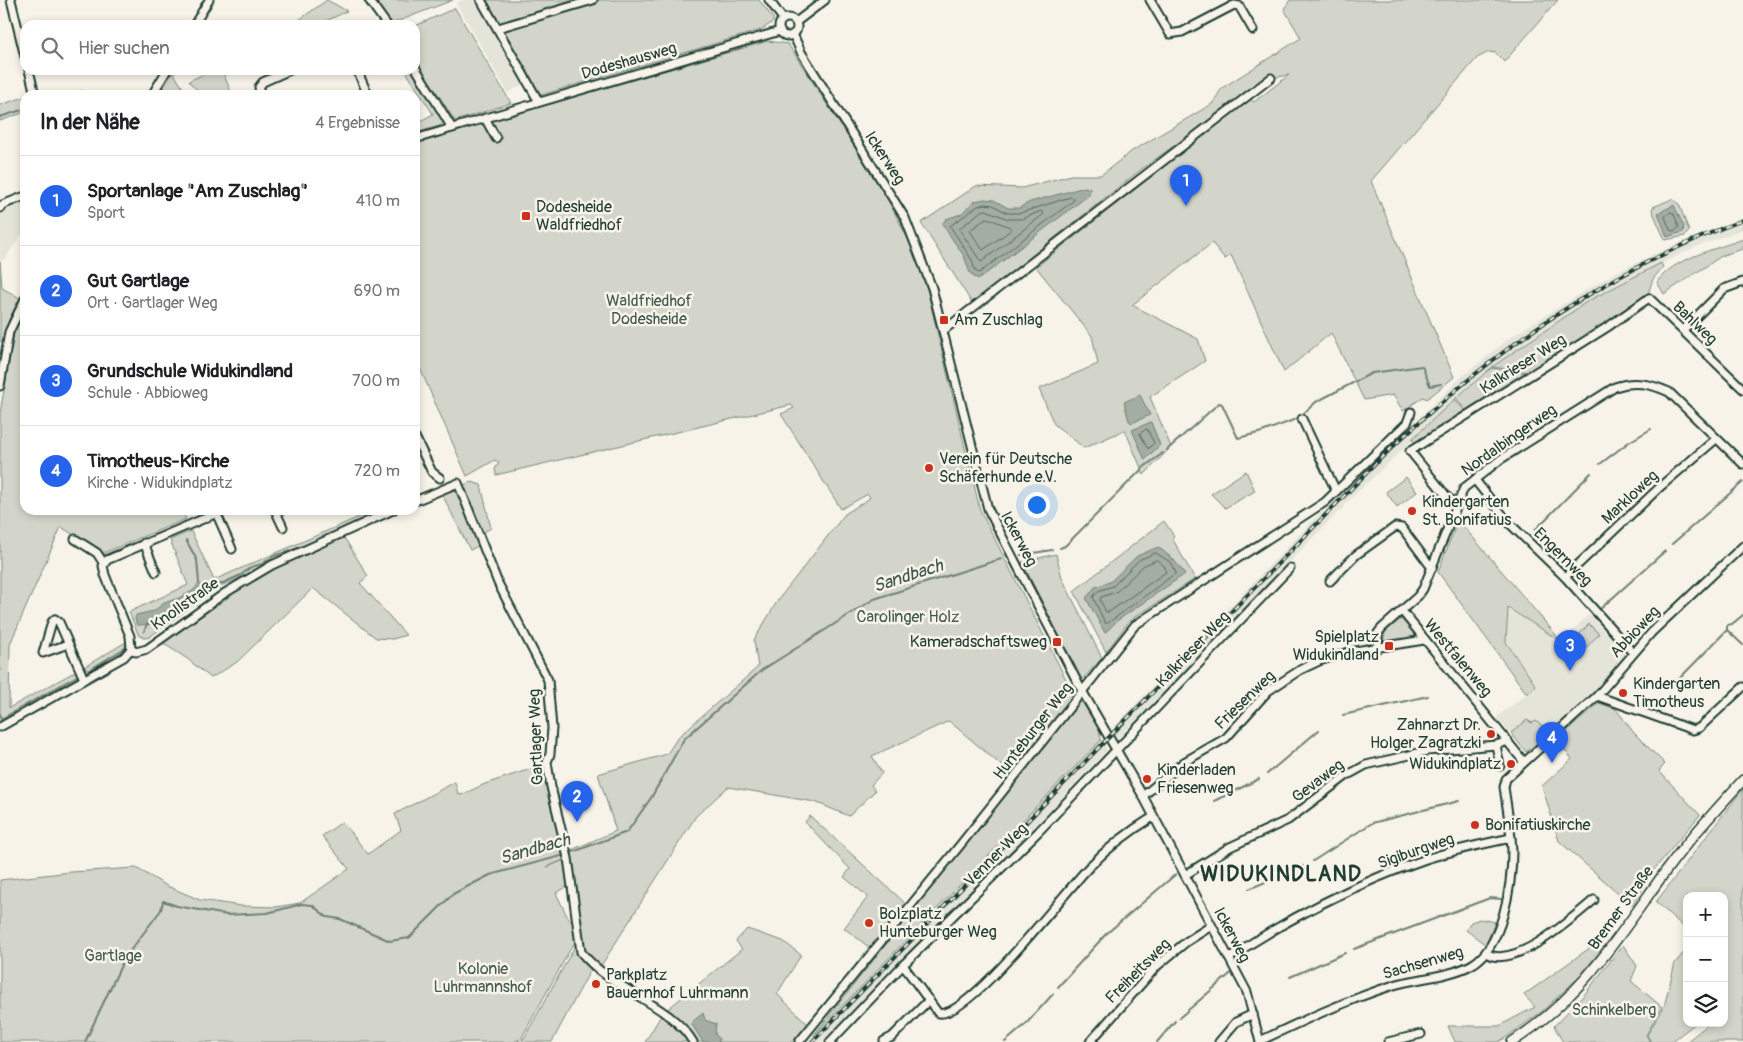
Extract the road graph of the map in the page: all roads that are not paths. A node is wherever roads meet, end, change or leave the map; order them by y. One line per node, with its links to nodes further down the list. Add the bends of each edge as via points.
1 (11, 0): 17 (street)
2 (209, 0): 10 (street)
3 (369, 0): 11 (street)
4 (481, 0): 13 (street)
5 (593, 0): 13 (street)
6 (769, 0): 9 (street)
7 (825, 0): 12 (street)
8 (1150, 0): 14 (street, via 1170,34 1182,32 1234,5 1239,6)
9 (783, 19): 12 (street, via 790,18); 15 (street)
10 (197, 20)
11 (383, 20)
12 (796, 22): 16 (street, via 797,30)
13 (498, 28): 28 (street)
14 (1253, 30)
15 (780, 31): 16 (street, via 784,35); 28 (street, Dodeshausweg)
16 (793, 34): 38 (street, Ickerweg, via 801,52 905,218)
17 (20, 37)
18 (30, 75): 24 (street)
19 (164, 75): 25 (street)
20 (279, 75): 26 (street, via 263,82)
21 (359, 75): 27 (street)
22 (420, 75): 30 (street)
23 (1271, 78): 38 (street)
24 (34, 90)
25 (155, 90)
26 (259, 90)
27 (366, 90)
28 (539, 102): 29 (street, Dodeshausweg)
29 (485, 118): 30 (street, Dodeshausweg); 32 (street)
30 (452, 128): 31 (street, Dodeshausweg)
31 (420, 138)
32 (496, 138)
33 (20, 198): 34 (street)
34 (0, 208)
35 (1743, 282): 39 (street, via 1724,289)
36 (1649, 298): 39 (street, Bahlweg); 52 (street, Kalkrieser Weg, via 1410,451 1448,498)
37 (20, 309): 40 (street)
38 (944, 330): 76 (street, Ickerweg, via 988,509)
39 (1683, 330): 42 (street, Bahlweg)
40 (3, 349): 41 (street)
41 (0, 386)
42 (1743, 389)
43 (1411, 412): 50 (street, Hunteburger Weg, via 1407,423)
44 (1302, 419): 50 (street)
45 (1716, 439): 47 (street); 49 (street, Nordalbingerweg, via 1668,392 1648,384 1626,383 1501,459); 66 (street, Markloweg)
46 (420, 447): 48 (street, via 432,472)
47 (1743, 464)
48 (440, 478)
49 (1474, 480): 52 (street, Nordalbingerweg, via 1464,488); 66 (street, Engernweg, via 1508,522)
50 (1336, 491): 76 (street, Hunteburger Weg, via 1306,516 1135,625)
51 (420, 499): 99 (street, Gartlager Weg, via 458,483 498,583 548,680 552,728 548,762 551,787 567,854 582,952 590,964 609,980 678,1023)
52 (1457, 503): 64 (street)
53 (208, 515): 59 (street)
54 (216, 515): 61 (street)
55 (277, 515): 57 (street)
56 (382, 515): 72 (street, Knollstraße, via 272,565 225,593 147,648 136,652)
57 (283, 527)
58 (76, 539): 62 (street, via 97,552)
59 (144, 544): 62 (street); 65 (street)
60 (1743, 546): 73 (street, Abbioweg, via 1688,596)
61 (232, 549)
62 (104, 564): 72 (street, via 106,580 130,636)
63 (1290, 568): 81 (street, Kalkrieser Weg)
64 (1432, 568): 67 (street, via 1402,528 1395,527 1356,555); 68 (street, via 1418,596)
65 (156, 572)
66 (1565, 577): 73 (street, Engernweg)
67 (1330, 581)
68 (1402, 611): 69 (street, Westfalenweg); 71 (street, via 1378,633)
69 (1424, 640): 71 (street, Friesenweg); 79 (street, Westfalenweg)
70 (68, 644): 70 (street, via 59,622 55,619 43,653); 74 (street)
71 (1378, 648): 85 (street, Friesenweg, via 1319,660 1283,680 1226,738 1184,762)
72 (131, 649): 74 (street, Knollstraße, via 124,657)
73 (1633, 653): 77 (street, Abbioweg)
74 (84, 679): 78 (street, Knollstraße)
75 (1743, 686): 77 (street, via 1693,730)
76 (1082, 691): 81 (street, Ickerweg); 100 (street, Hunteburger Weg)
77 (1597, 696): 82 (street, Abbioweg)
78 (0, 727)
79 (1508, 741): 80 (street, Gevaweg); 82 (street)
80 (1496, 745): 83 (street); 88 (street, Gevaweg, via 1427,751 1366,765 1346,776 1288,820 1230,847)
81 (1115, 749): 85 (street, Ickerweg); 93 (street, Venner Weg, via 1038,832)
82 (1524, 762): 87 (street, Sachsenweg, via 1506,779 1504,787)
83 (1500, 766)
84 (1743, 780): 105 (main road, Bremer Straße, via 1678,855 1616,943 1583,983 1543,1020)
85 (1143, 796): 86 (street, Ickerweg)
86 (1153, 817): 88 (street, Ickerweg); 94 (street, via 1118,840 1089,867 999,971 975,993 941,1014)
87 (1511, 838): 91 (street, Sachsenweg, via 1508,890 1495,935); 92 (street, Sigiburgweg, via 1427,859 1381,877 1279,926)
88 (1185, 875): 90 (street, Ickerweg)
89 (1594, 900): 91 (street, via 1558,929 1522,951 1501,958)
90 (1211, 926): 92 (street, Ickerweg); 102 (street, Freiheitsweg, via 1157,966)
91 (1486, 953): 98 (street, Sachsenweg, via 1462,968 1397,984 1340,1003)
92 (1229, 958): 95 (street, Ickerweg, via 1247,992)
93 (903, 965): 94 (street); 101 (street, Venner Weg)
94 (929, 1000): 97 (street)
95 (1253, 1014): 98 (street, Ickerweg); 103 (street, via 1236,1022)
96 (1421, 1034): 104 (street)
97 (884, 1041)
98 (1260, 1041)
99 (693, 1042)
100 (799, 1042)
101 (830, 1042)
102 (1090, 1042)
103 (1219, 1042)
104 (1388, 1042)
105 (1512, 1042)

